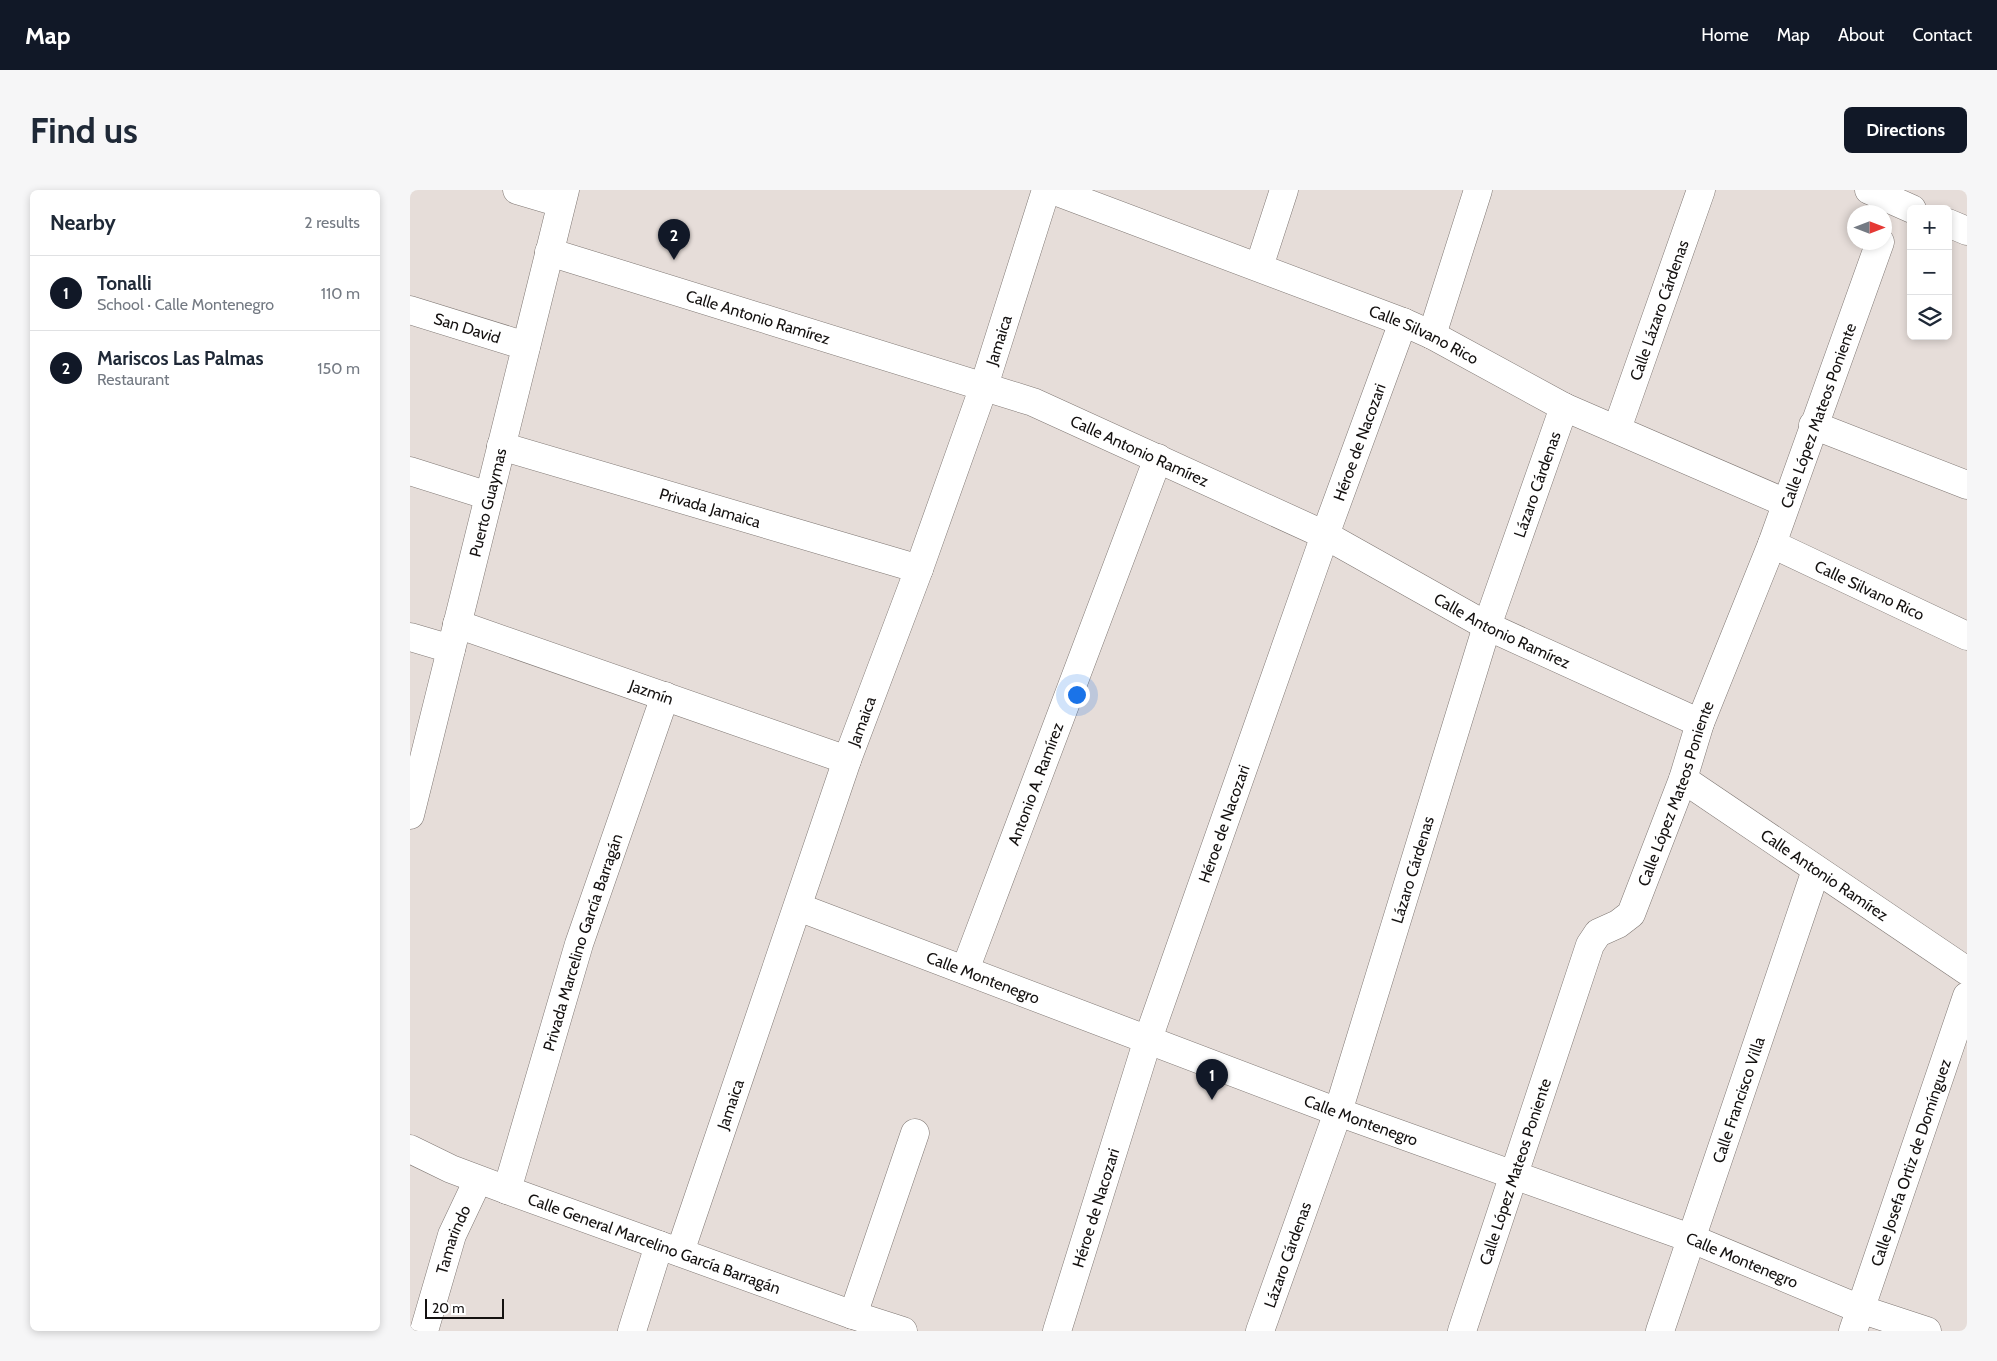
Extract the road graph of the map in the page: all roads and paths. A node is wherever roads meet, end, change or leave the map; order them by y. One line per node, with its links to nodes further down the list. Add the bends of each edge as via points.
1 (517, 190): 8 (street)
2 (1046, 190): 20 (street, Jamaica)
3 (1284, 190): 15 (street)
4 (1478, 190): 18 (street)
5 (1701, 190): 23 (street, Calle Lázaro Cárdenas)
6 (1869, 190): 9 (street)
7 (1069, 193): 15 (street, Calle Silvano Rico)
8 (563, 196): 14 (street, Puerto Guaymas)
9 (1902, 200): 10 (street)
10 (1892, 217)
11 (1952, 224): 12 (street)
12 (1967, 230)
13 (1877, 250): 22 (street, Calle López Mateos Poniente)
14 (549, 252): 19 (street, Puerto Guaymas); 20 (street, Calle Antonio Ramírez)
15 (1259, 267): 17 (street, Calle Silvano Rico)
16 (410, 310): 19 (street, San David)
17 (1404, 322): 18 (street, Calle Silvano Rico); 30 (street, Héroe de Nacozari)
18 (1432, 335): 21 (street, Calle Silvano Rico)
19 (526, 346): 24 (street, Puerto Guaymas)
20 (984, 386): 25 (street, Calle Antonio Ramírez, via 1033,402); 32 (street, Jamaica)
21 (1564, 407): 23 (street, Calle Silvano Rico); 33 (street, Lázaro Cárdenas)
22 (1813, 425): 27 (street); 29 (street, Calle López Mateos Poniente)
23 (1617, 429): 29 (street, Calle Silvano Rico)
24 (501, 446): 28 (street, Puerto Guaymas); 32 (street, Privada Jamaica)
25 (1158, 458): 30 (street, Calle Antonio Ramírez); 44 (street, Antonio A. Ramírez)
26 (410, 470): 28 (street)
27 (1967, 485)
28 (489, 496): 36 (street, Puerto Guaymas)
29 (1786, 503): 31 (street, Calle López Mateos Poniente)
30 (1325, 535): 33 (street, Calle Antonio Ramírez); 47 (street, Héroe de Nacozari)
31 (1772, 544): 34 (street, Calle Silvano Rico); 38 (street, Calle López Mateos Poniente)
32 (919, 569): 39 (street, Jamaica)
33 (1487, 626): 38 (street, Calle Antonio Ramírez); 48 (street, Lázaro Cárdenas)
34 (1967, 636)
35 (410, 637): 36 (street, Jazmín)
36 (454, 637): 37 (street, Jazmín); 41 (street, Puerto Guaymas)
37 (665, 696): 39 (street, Jazmín); 53 (street, Privada Marcelino García Barragán, via 579,944)
38 (1700, 723): 40 (street, Calle López Mateos Poniente)
39 (847, 760): 43 (street, Jamaica)
40 (1683, 779): 42 (street, Calle Antonio Ramírez); 51 (street, Calle López Mateos Poniente, via 1631,914 1598,934 1590,945)
41 (412, 799)
42 (1816, 870): 45 (street, Calle Antonio Ramírez); 54 (street, Calle Francisco Villa)
43 (798, 907): 44 (street, Calle Montenegro); 55 (street, Jamaica)
44 (965, 970): 47 (street, Calle Montenegro)
45 (1967, 971)
46 (1967, 996): 57 (street, Calle Josefa Ortiz de Domínguez)
47 (1148, 1039): 48 (street, Calle Montenegro); 61 (street, Héroe de Nacozari)
48 (1338, 1112): 51 (street, Calle Montenegro); 62 (street, Lázaro Cárdenas)
49 (915, 1133): 56 (street)
50 (410, 1149): 52 (street, Calle General Marcelino García Barragán)
51 (1513, 1174): 54 (street, Calle Montenegro); 63 (street, Calle López Mateos Poniente)
52 (478, 1180): 53 (street, Calle General Marcelino García Barragán); 58 (street, Tamarindo, via 452,1236)
53 (507, 1190): 55 (street, Calle General Marcelino García Barragán)
54 (1690, 1238): 57 (street, Calle Montenegro); 64 (street, Calle Francisco Villa)
55 (669, 1248): 56 (street, Calle General Marcelino García Barragán); 59 (street, Jamaica)
56 (853, 1315): 60 (street, Calle General Marcelino García Barragán)
57 (1856, 1320): 65 (street, Calle Montenegro)
58 (424, 1331)
59 (632, 1331)
60 (903, 1331)
61 (1057, 1331)
62 (1260, 1331)
63 (1462, 1331)
64 (1660, 1331)
65 (1927, 1331)

